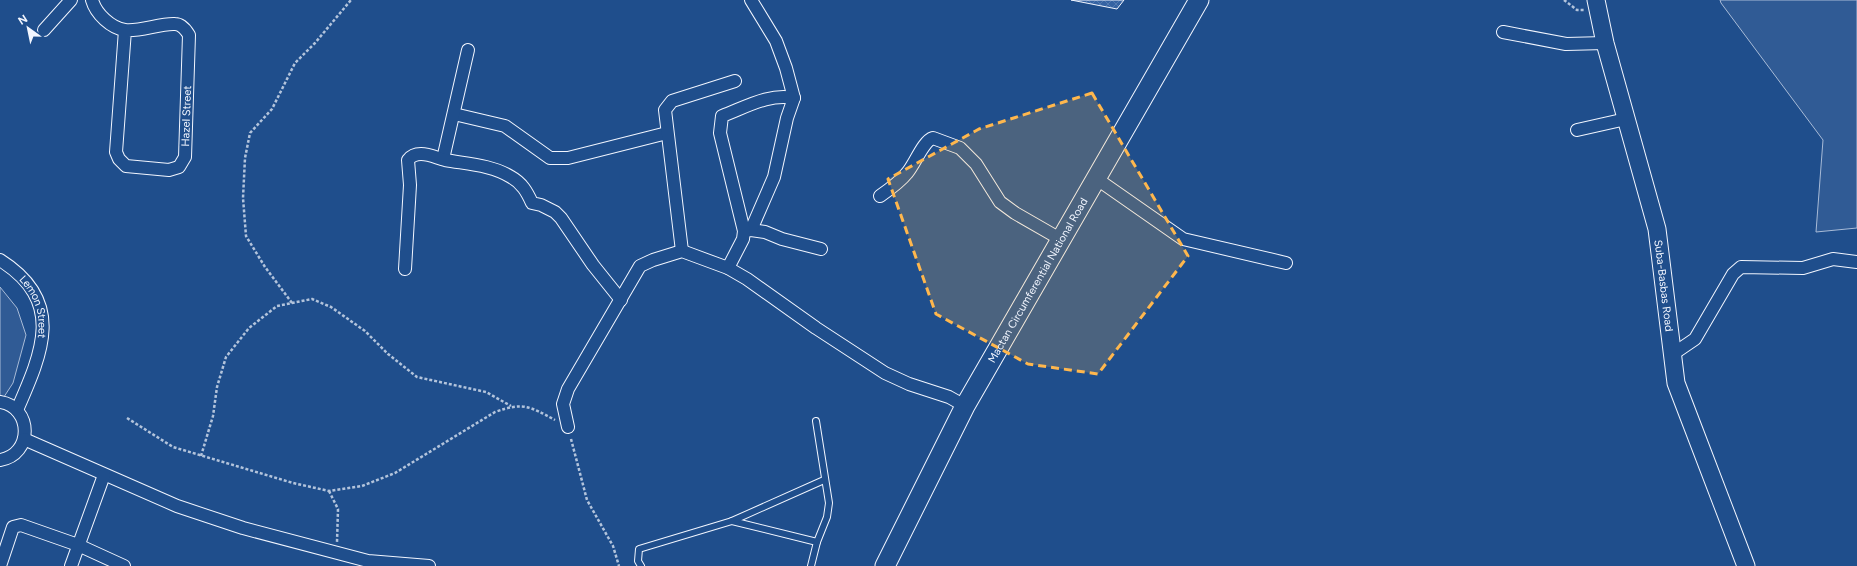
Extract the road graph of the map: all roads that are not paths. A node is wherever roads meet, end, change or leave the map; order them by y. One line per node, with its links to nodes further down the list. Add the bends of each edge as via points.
1 (71, 0): 6 (street)
2 (92, 0): 7 (street, via 94,8 106,21)
3 (751, 0): 12 (street, via 776,41)
4 (1199, 0): 18 (main road, Mactan Circumferential National Road)
5 (1597, 5): 9 (street, Suba-Basbas Road)
6 (44, 30)
7 (125, 30): 7 (street, Hazel Street, via 177,24 186,29 189,35 185,158 179,166 169,170 126,166 116,152)
8 (1503, 32): 9 (street, via 1566,44)
9 (1605, 43): 14 (street, Suba-Basbas Road)
10 (468, 50): 13 (street)
11 (735, 81): 16 (street, via 672,101 665,110)
12 (794, 98): 20 (street, via 774,177); 20 (street, via 771,97 722,116 720,133)
13 (454, 114): 16 (street, via 505,126 550,158 568,158); 17 (street)
14 (1626, 119): 15 (street); 30 (street, Suba-Basbas Road, via 1657,229)
15 (1578, 130)
16 (667, 133): 23 (street)
17 (443, 159): 28 (street, via 431,154 420,154 411,156 408,160 410,185); 29 (street, via 503,172 513,178 525,189 532,203 554,212 561,218 593,265)
18 (1097, 179): 21 (main road, Mactan Circumferential National Road); 26 (street, via 1183,239)
19 (880, 196): 21 (street, via 907,173 929,139 934,138 960,148 976,164 1000,202)
20 (747, 231): 22 (street, via 765,232); 27 (street)
21 (1062, 240): 32 (main road, Mactan Circumferential National Road)
22 (820, 249)
23 (682, 251): 27 (street); 29 (street, via 640,266)
24 (0, 260): 33 (street, Lemon Street, via 27,281 38,299 43,317 38,351)
25 (1857, 262): 30 (street, via 1833,259 1803,268 1741,267 1733,274 1695,339)
26 (1286, 263)
27 (728, 268): 32 (street, via 885,373 949,397)
28 (405, 269)
29 (622, 300): 35 (street, via 568,389 563,404)
30 (1673, 354): 50 (street, Suba-Basbas Road, via 1676,383)
31 (0, 402): 33 (street)
32 (965, 406): 49 (main road, Mactan Circumferential National Road)
33 (17, 410): 36 (street, via 24,423)
34 (816, 421): 39 (lane)
35 (568, 427)
36 (24, 439): 37 (street, via 17,452); 38 (street)
37 (0, 460)
38 (104, 475): 42 (street); 46 (street, via 177,506 230,524 337,554 368,561)
39 (824, 480): 40 (lane); 41 (lane, via 829,503 827,517)
40 (732, 521): 41 (lane); 47 (lane, via 639,549 638,560)
41 (817, 542): 48 (lane)
42 (78, 545): 43 (street, via 17,525 12,531); 44 (street); 45 (street)
43 (0, 566)
44 (71, 566)
45 (124, 566)
46 (429, 566)
47 (641, 566)
48 (813, 566)
49 (884, 566)
50 (1746, 566)

